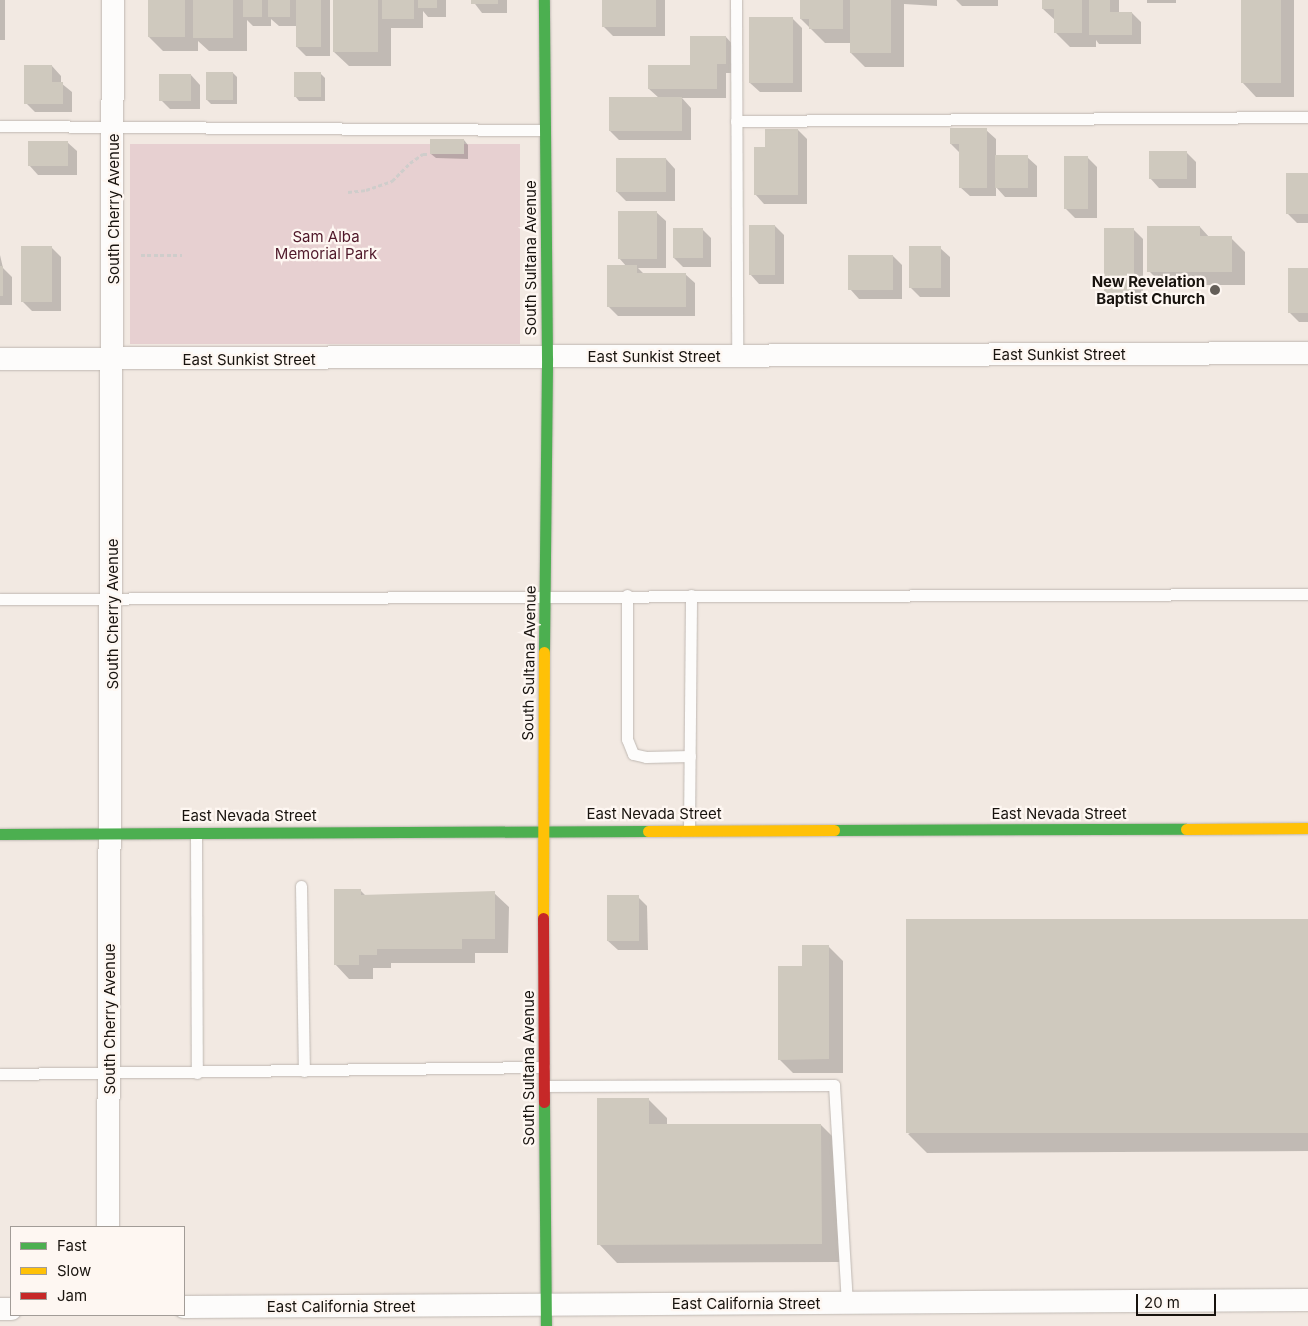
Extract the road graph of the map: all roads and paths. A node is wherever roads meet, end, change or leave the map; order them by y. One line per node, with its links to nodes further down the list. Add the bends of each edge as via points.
1 (113, 0): 7 (street, South Cherry Avenue)
2 (544, 0): 8 (street, South Sultana Avenue)
3 (736, 0): 5 (lane)
4 (1308, 117): 5 (lane)
5 (736, 121): 14 (lane)
6 (0, 126): 7 (lane)
7 (113, 126): 8 (lane); 17 (street, South Cherry Avenue)
8 (545, 130): 15 (street, South Sultana Avenue)
9 (430, 154): 10 (path, via 423,154 392,180 366,190)
10 (348, 192)
11 (141, 255): 12 (path)
12 (182, 255)
13 (1308, 353): 14 (street, East Sunkist Street)
14 (738, 357): 15 (street, East Sunkist Street)
15 (547, 358): 17 (street, East Sunkist Street); 19 (street, South Sultana Avenue)
16 (0, 359): 17 (street, East Sunkist Street)
17 (114, 360): 23 (street, South Cherry Avenue)
18 (1308, 594): 21 (lane)
19 (545, 595): 20 (lane); 23 (lane); 27 (street, South Sultana Avenue)
20 (627, 595): 21 (lane); 24 (lane, via 628,739 633,754 646,757)
21 (691, 595): 24 (lane)
22 (0, 599): 23 (lane)
23 (113, 599): 28 (street, South Cherry Avenue)
24 (690, 756): 26 (lane)
25 (1308, 828): 26 (street, East Nevada Street)
26 (689, 829): 27 (street, East Nevada Street)
27 (542, 830): 29 (street, East Nevada Street); 32 (street, South Sultana Avenue)
28 (111, 832): 29 (street, East Nevada Street); 30 (street, East Nevada Street); 36 (street, South Cherry Avenue)
29 (196, 832): 34 (lane)
30 (0, 834)
31 (301, 886): 33 (lane)
32 (544, 1068): 33 (lane); 37 (street, South Sultana Avenue)
33 (304, 1072): 34 (lane)
34 (197, 1073): 36 (lane)
35 (0, 1074): 36 (lane)
36 (109, 1074): 38 (street, South Cherry Avenue)
37 (544, 1086): 40 (lane, via 834,1085); 42 (street, South Sultana Avenue)
38 (108, 1226)
39 (1308, 1300): 40 (street, East California Street)
40 (847, 1304): 42 (street, East California Street)
41 (185, 1307): 42 (street, East California Street)
42 (546, 1316)

